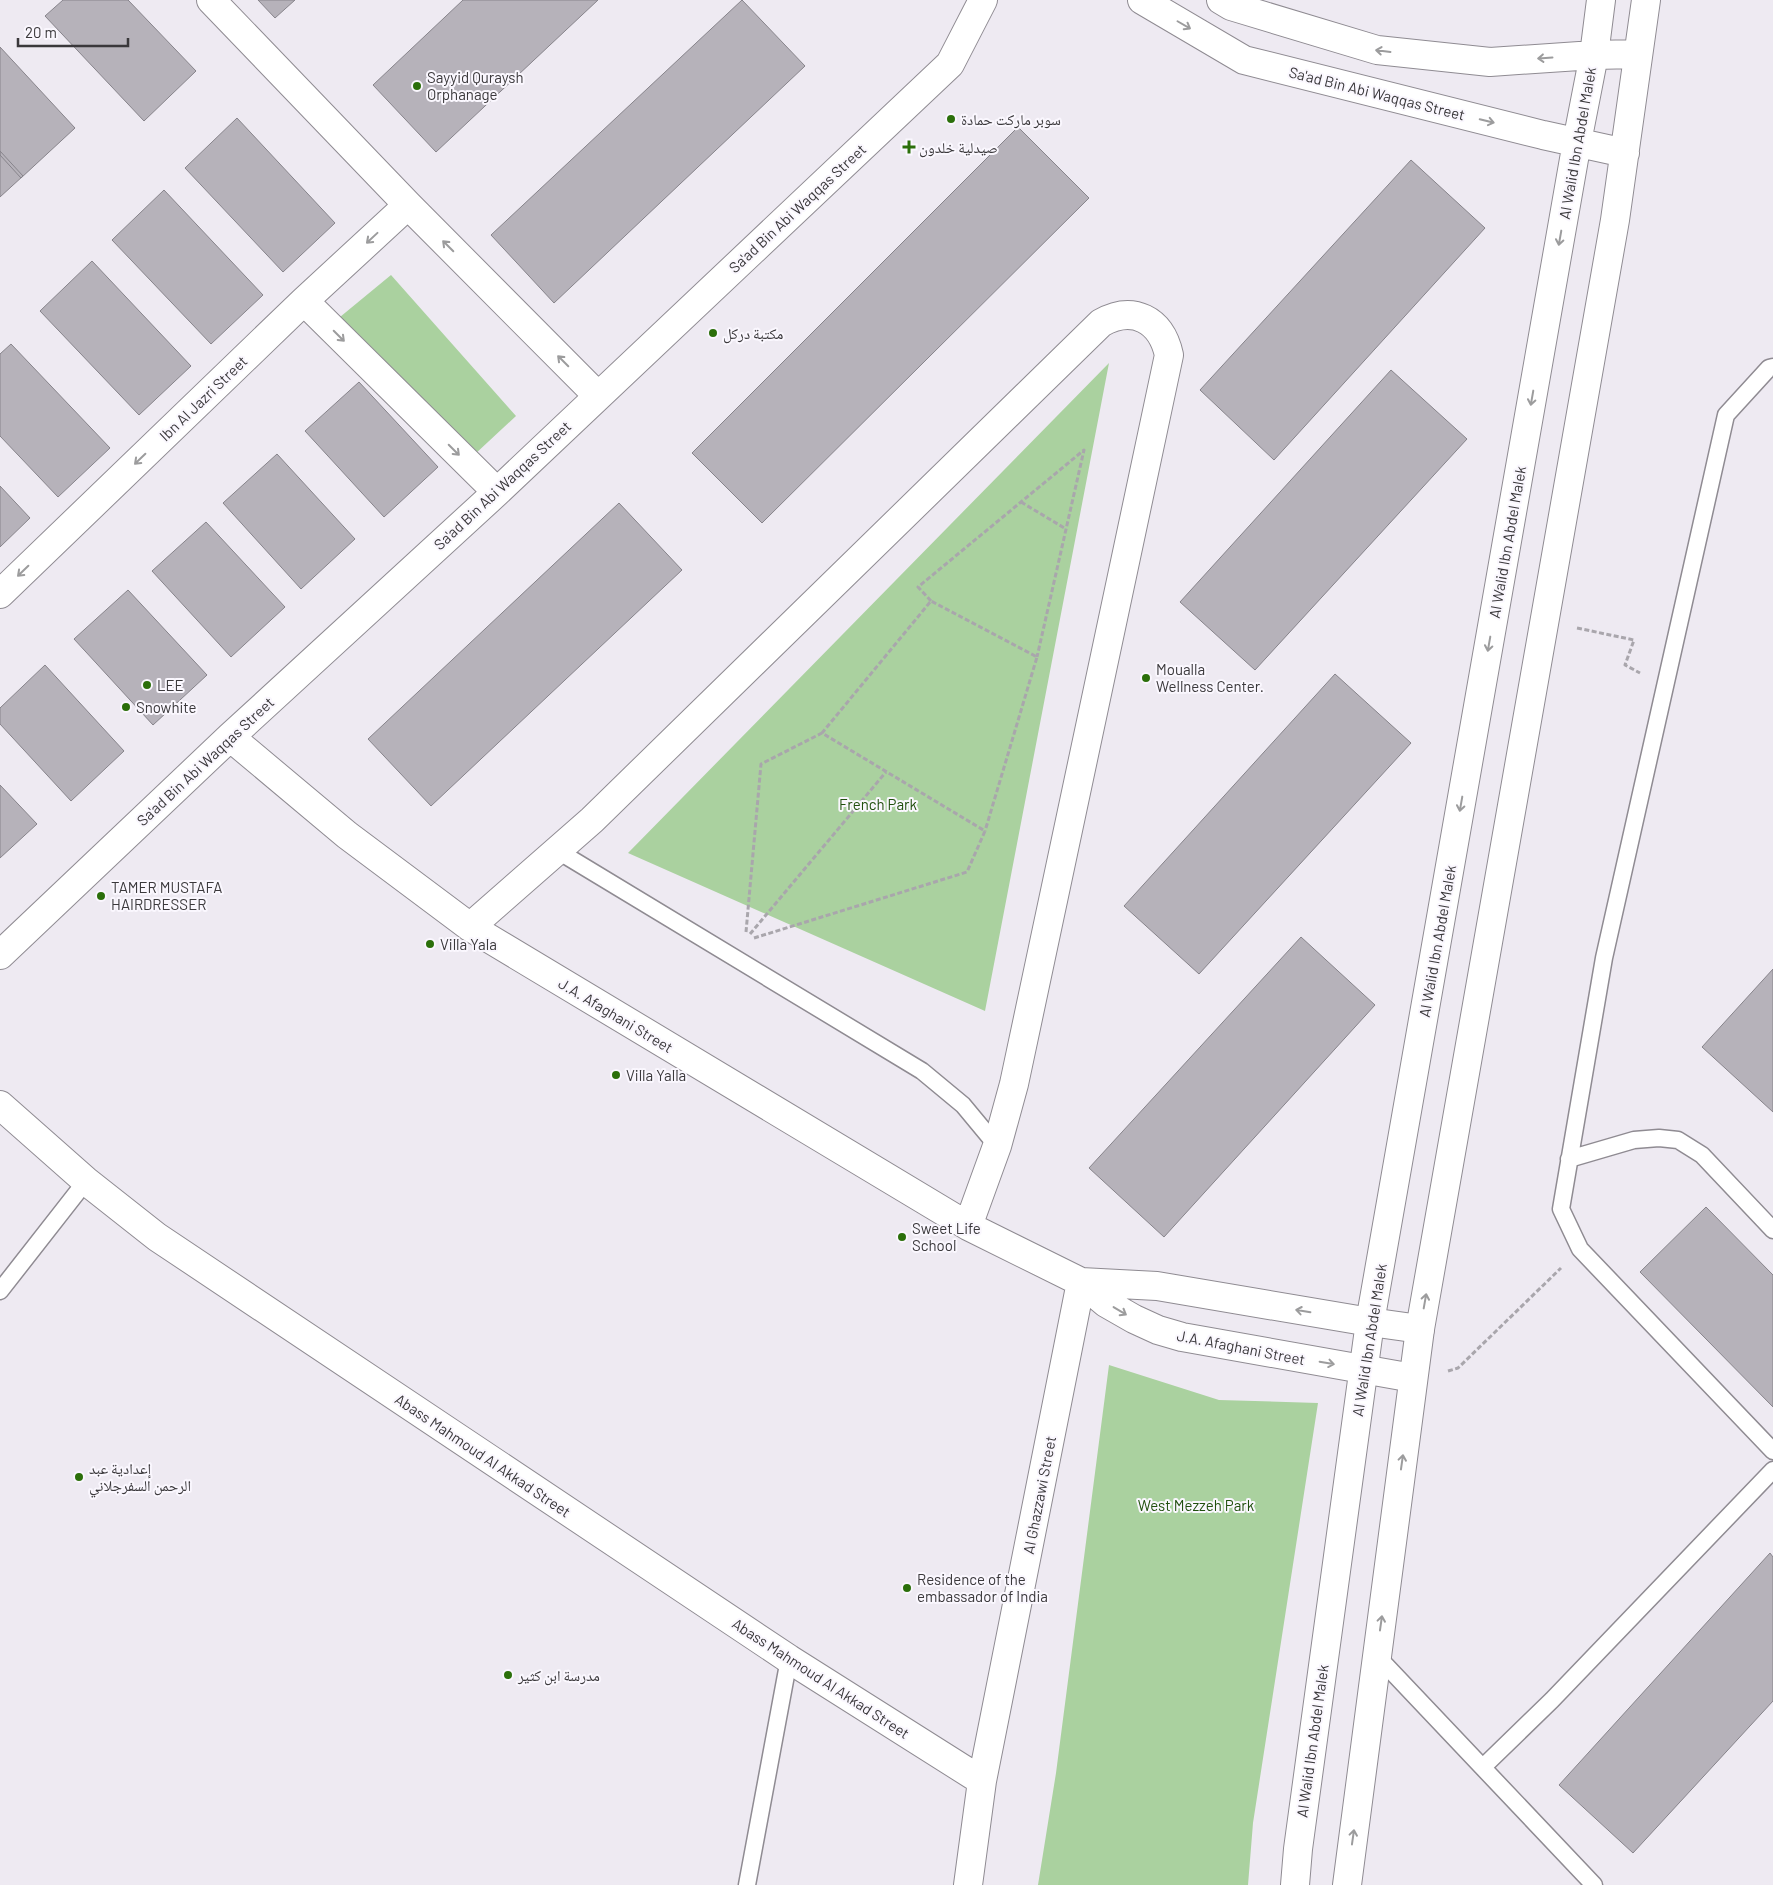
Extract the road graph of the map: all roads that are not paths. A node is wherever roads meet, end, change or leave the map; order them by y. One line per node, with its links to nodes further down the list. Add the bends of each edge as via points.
1 (211, 0): 11 (street)
2 (983, 0): 14 (street, Sa'ad Bin Abi Waqqas Street, via 950,64)
3 (1142, 0): 9 (street, Sa'ad Bin Abi Waqqas Street, one-way to 9, via 1244,60)
4 (1221, 0): 8 (street, one-way to 4, via 1490,62 1377,50 1231,6)
5 (1601, 0): 8 (street, Al Walid Ibn Abdel Malek)
6 (1646, 0): 7 (street)
7 (1638, 54): 8 (street); 10 (street)
8 (1594, 55): 9 (street, Al Walid Ibn Abdel Malek)
9 (1577, 142): 10 (street, Sa'ad Bin Abi Waqqas Street); 29 (street, Al Walid Ibn Abdel Malek, one-way to 29)
10 (1625, 153): 30 (street, one-way to 10)
11 (408, 205): 12 (street, Ibn Al Jazri Street, one-way to 12); 14 (street, one-way to 11)
12 (304, 302): 15 (street, one-way to 15); 16 (street, Ibn Al Jazri Street, one-way to 16)
13 (1773, 367): 23 (lane, via 1726,415 1604,958)
14 (597, 396): 15 (street, Sa'ad Bin Abi Waqqas Street)
15 (497, 492): 17 (street, Sa'ad Bin Abi Waqqas Street)
16 (0, 594)
17 (230, 737): 19 (street, J.A. Afaghani Street, via 347,836); 20 (street, Sa'ad Bin Abi Waqqas Street)
18 (558, 851): 19 (street); 22 (lane, via 922,1071 963,1105); 22 (street, via 1100,323 1125,315 1150,321 1160,330 1169,354 1016,1074)
19 (470, 927): 25 (street, J.A. Afaghani Street)
20 (0, 955)
21 (0, 1105): 24 (street, Abass Mahmoud Al Akkad Street)
22 (997, 1146): 25 (street)
23 (1569, 1158): 26 (lane, via 1634,1140 1678,1140 1702,1155); 33 (lane, via 1561,1209 1580,1249)
24 (86, 1181): 28 (lane); 36 (street, Abass Mahmoud Al Akkad Street, via 157,1237)
25 (968, 1226): 27 (street, J.A. Afaghani Street)
26 (1773, 1230)
27 (1081, 1282): 29 (street, J.A. Afaghani Street, one-way to 27, via 1157,1286); 31 (street, J.A. Afaghani Street, one-way to 31, via 1106,1302 1158,1330); 38 (street, Al Ghazzawi Street)
28 (0, 1291)
29 (1370, 1322): 30 (street, J.A. Afaghani Street); 31 (street, Al Walid Ibn Abdel Malek)
30 (1420, 1329): 32 (street)
31 (1364, 1370): 32 (street, J.A. Afaghani Street); 41 (street, Al Walid Ibn Abdel Malek)
32 (1413, 1378): 35 (street, one-way to 32)
33 (1773, 1451)
34 (1773, 1470): 37 (lane)
35 (1376, 1656): 37 (lane); 42 (street, one-way to 35)
36 (790, 1658): 38 (street, Abass Mahmoud Al Akkad Street); 39 (lane)
37 (1483, 1768): 43 (lane)
38 (982, 1781): 40 (street, Al Ghazzawi Street)
39 (747, 1885)
40 (968, 1885)
41 (1295, 1885)
42 (1347, 1885)
43 (1594, 1885)

